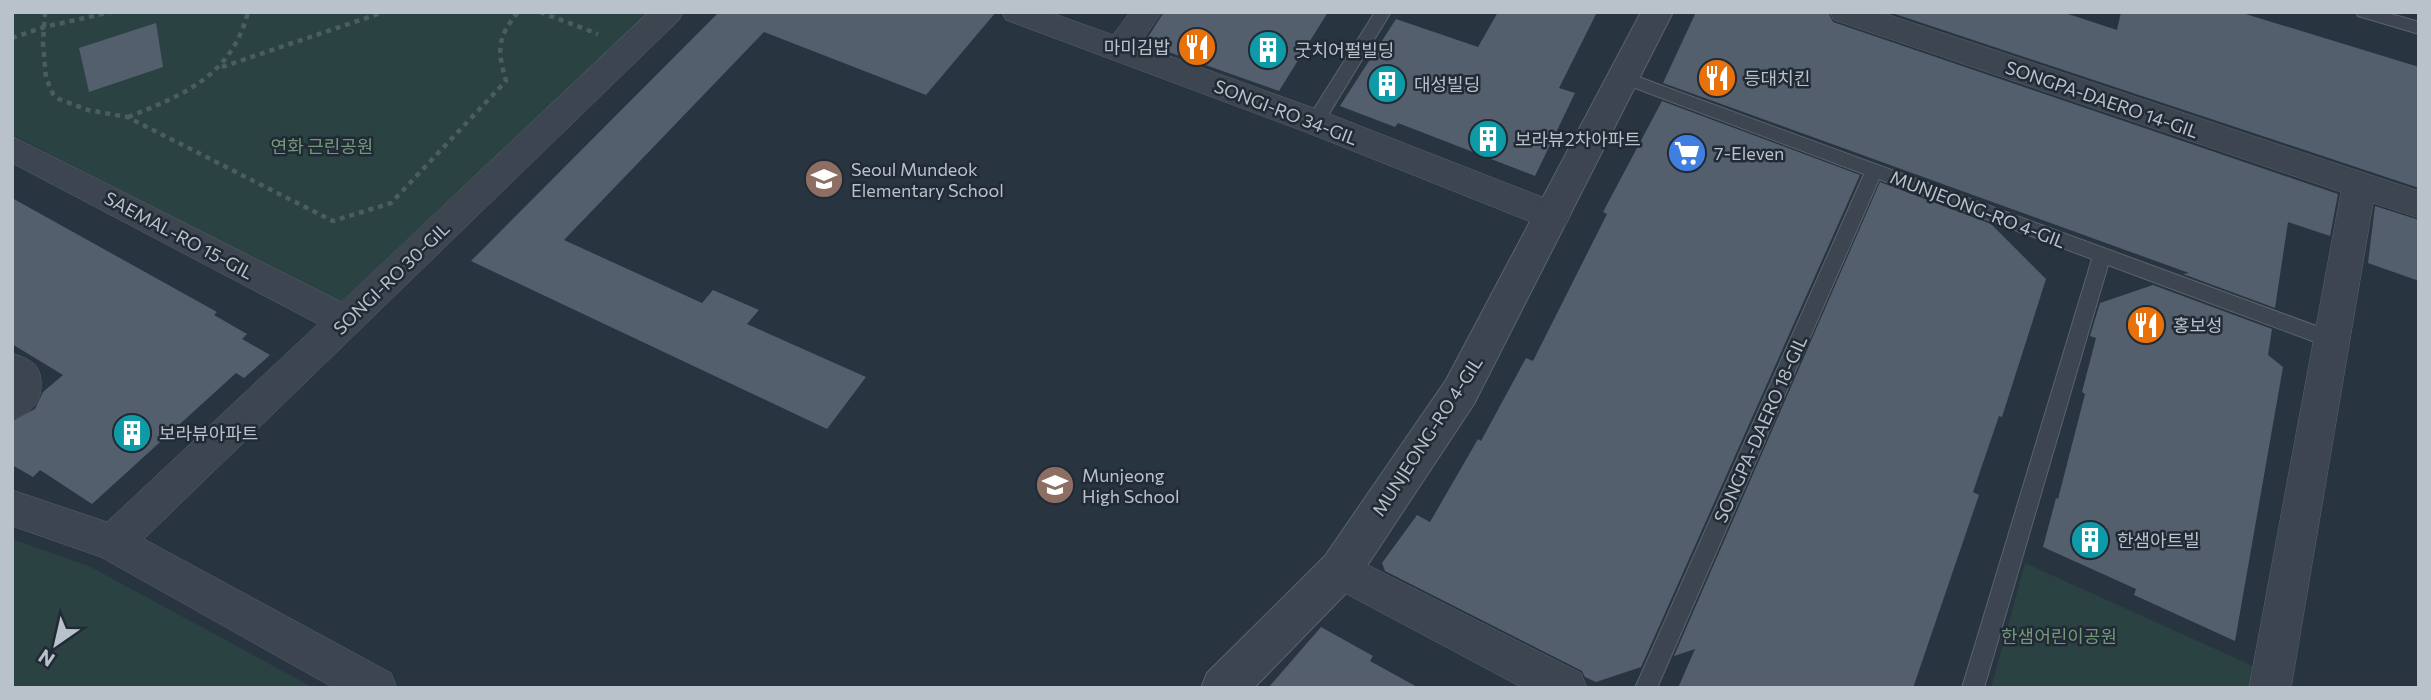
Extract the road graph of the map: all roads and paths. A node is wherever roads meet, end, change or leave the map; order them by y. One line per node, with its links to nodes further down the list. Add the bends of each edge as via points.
1 (45, 12): 14 (path)
2 (111, 12): 14 (path)
3 (248, 12): 19 (path, via 243,34)
4 (384, 12): 19 (path)
5 (518, 12): 21 (path, via 497,44 506,81 391,203 333,221)
6 (540, 12): 17 (path)
7 (668, 12): 17 (street, SONGI-RO 30-GIL)
8 (1017, 12): 18 (street, SONGI-RO 34-GIL)
9 (1147, 12): 18 (street)
10 (1383, 12): 22 (lane)
11 (1657, 12): 20 (street, MUNJEONG-RO 4-GIL)
12 (1845, 12): 25 (street, SONGPA-DAERO 14-GIL)
13 (2364, 12): 15 (lane)
14 (44, 27): 16 (path); 21 (path, via 46,81 54,96 90,110)
15 (2419, 28)
16 (12, 38)
17 (631, 47): 29 (street, SONGI-RO 30-GIL)
18 (1119, 50): 22 (street, SONGI-RO 34-GIL)
19 (222, 67): 21 (path, via 161,104)
20 (1625, 78): 24 (lane, MUNJEONG-RO 4-GIL); 27 (street, MUNJEONG-RO 4-GIL)
21 (127, 117)
22 (1315, 122): 27 (street, SONGI-RO 34-GIL)
23 (12, 148): 29 (street, SAEMAL-RO 15-GIL)
24 (1874, 170): 28 (lane, MUNJEONG-RO 4-GIL); 39 (lane, SONGPA-DAERO 18-GIL)
25 (2359, 186): 26 (street, SONGPA-DAERO 14-GIL); 30 (street)
26 (2419, 205)
27 (1553, 216): 35 (street, MUNJEONG-RO 4-GIL, via 1460,392)
28 (2102, 255): 30 (lane, MUNJEONG-RO 4-GIL); 40 (lane)
29 (345, 321): 34 (street, SONGI-RO 30-GIL)
30 (2331, 340): 41 (street)
31 (12, 369): 32 (street, via 22,375 23,394)
32 (12, 403)
33 (12, 508): 34 (street)
34 (113, 543): 36 (street)
35 (1340, 570): 37 (street, MUNJEONG-RO 4-GIL); 38 (street)
36 (376, 688)
37 (1223, 688)
38 (1566, 688)
39 (1646, 688)
40 (1973, 688)
41 (2270, 688)

